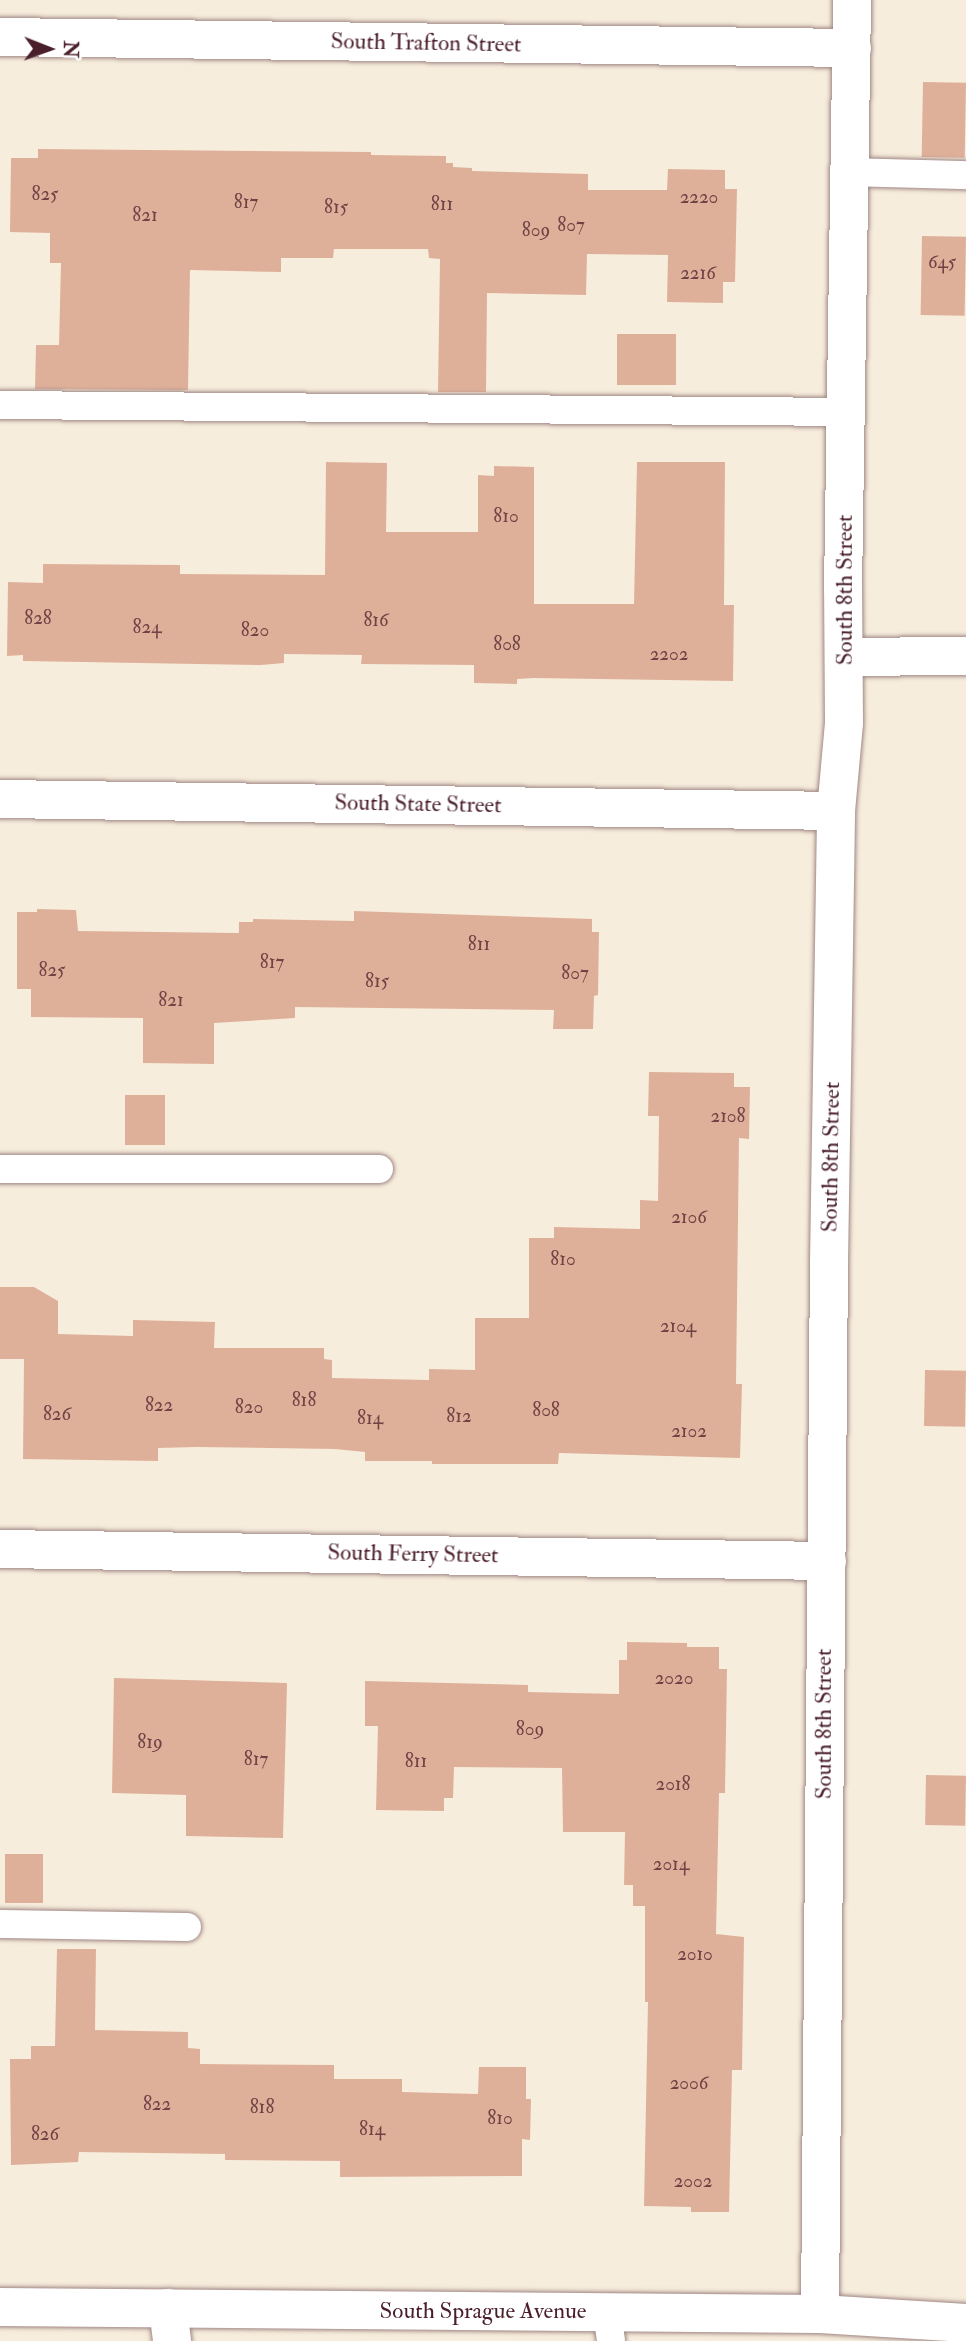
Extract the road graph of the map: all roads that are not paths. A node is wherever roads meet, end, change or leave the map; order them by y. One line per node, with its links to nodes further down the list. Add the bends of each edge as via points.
1 (852, 0): 3 (street, South 8th Street)
2 (0, 37): 3 (street, South Trafton Street)
3 (852, 48): 4 (street, South 8th Street)
4 (850, 172): 5 (lane); 7 (street, South 8th Street)
5 (966, 175)
6 (0, 405): 7 (lane)
7 (847, 412): 9 (street, South 8th Street)
8 (966, 656): 9 (street)
9 (844, 657): 11 (street, South 8th Street)
10 (0, 799): 11 (street, South State Street)
11 (836, 811): 15 (street, South 8th Street)
12 (0, 1169): 13 (lane)
13 (379, 1169)
14 (0, 1549): 15 (street, South Ferry Street)
15 (827, 1561): 19 (street, South 8th Street)
16 (0, 1924): 17 (lane)
17 (187, 1927)
18 (0, 2306): 21 (street, South Sprague Avenue)
19 (820, 2314): 20 (street, South Sprague Avenue); 22 (street, South Sprague Avenue)
20 (966, 2323)
21 (170, 2325): 22 (street, South Sprague Avenue)
22 (609, 2326)

